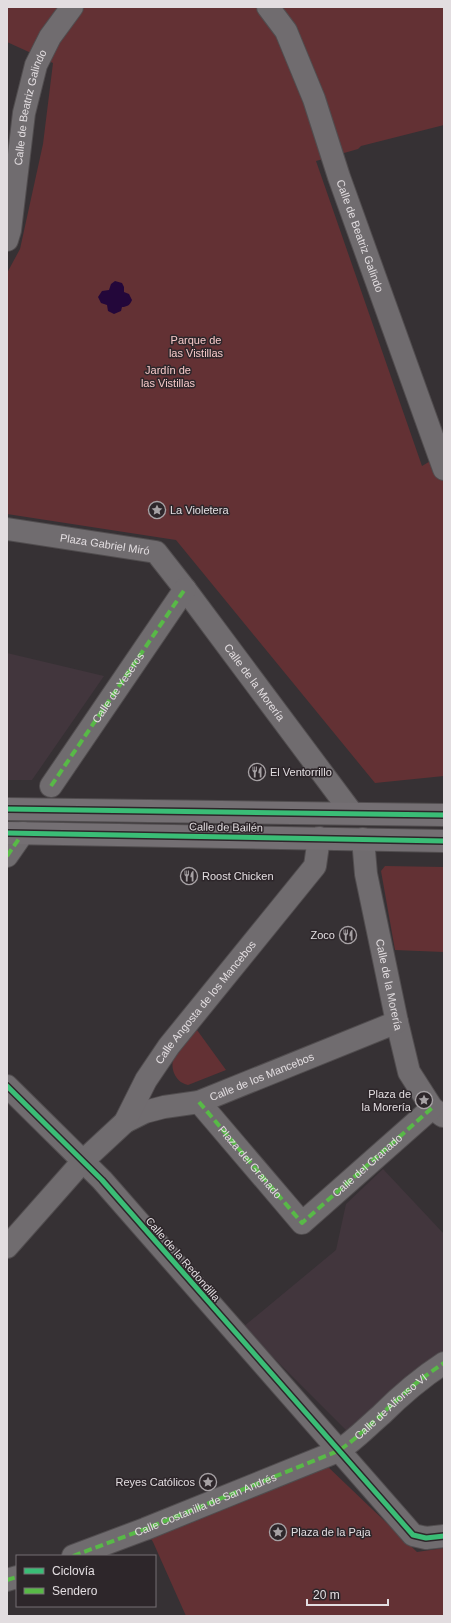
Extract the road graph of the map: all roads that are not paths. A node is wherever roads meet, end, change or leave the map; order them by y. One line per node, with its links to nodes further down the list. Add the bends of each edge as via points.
1 (72, 7): 3 (street, Calle de Beatriz Galindo, via 50,37 36,65 24,113)
2 (268, 7): 4 (street, Calle de Beatriz Galindo, via 286,31 314,99)
3 (7, 240)
4 (444, 469)
5 (7, 529): 6 (street, Plaza Gabriel Miró, via 156,552)
6 (185, 589): 7 (street, Calle de Yeseros); 9 (street, Calle de la Morería)
7 (50, 786)
8 (7, 809): 9 (main road, Calle de Bailén)
9 (352, 814): 10 (main road, Calle de Bailén)
10 (444, 815)
11 (15, 833): 12 (main road, Calle de Bailén); 15 (street)
12 (318, 838): 13 (main road, Calle de Bailén); 20 (street, Calle Angosta de los Mancebos, via 315,866 168,1046 146,1080)
13 (363, 839): 14 (main road, Calle de Bailén); 16 (street, Calle de la Morería, via 366,874)
14 (444, 841)
15 (7, 856)
16 (397, 1022): 18 (street, Calle de los Mancebos); 19 (street, Calle de la Morería, via 409,1072)
17 (7, 1086): 21 (street, Calle de la Redondilla)
18 (199, 1102): 20 (street, Calle de los Mancebos, via 145,1112); 22 (street, Plaza del Granado)
19 (438, 1113): 22 (street, Calle del Granado)
20 (125, 1122): 21 (street, Calle Angosta de los Mancebos)
21 (83, 1161): 23 (street); 25 (street, Calle de la Redondilla)
22 (302, 1222)
23 (7, 1247)
24 (444, 1364): 25 (street, Calle de Alfonso VI, via 398,1398 348,1445)
25 (338, 1451): 26 (street, Calle de la Redondilla, via 413,1535 426,1538); 27 (street, Calle Costanilla de San Andrés)
26 (444, 1536)
27 (75, 1555)

